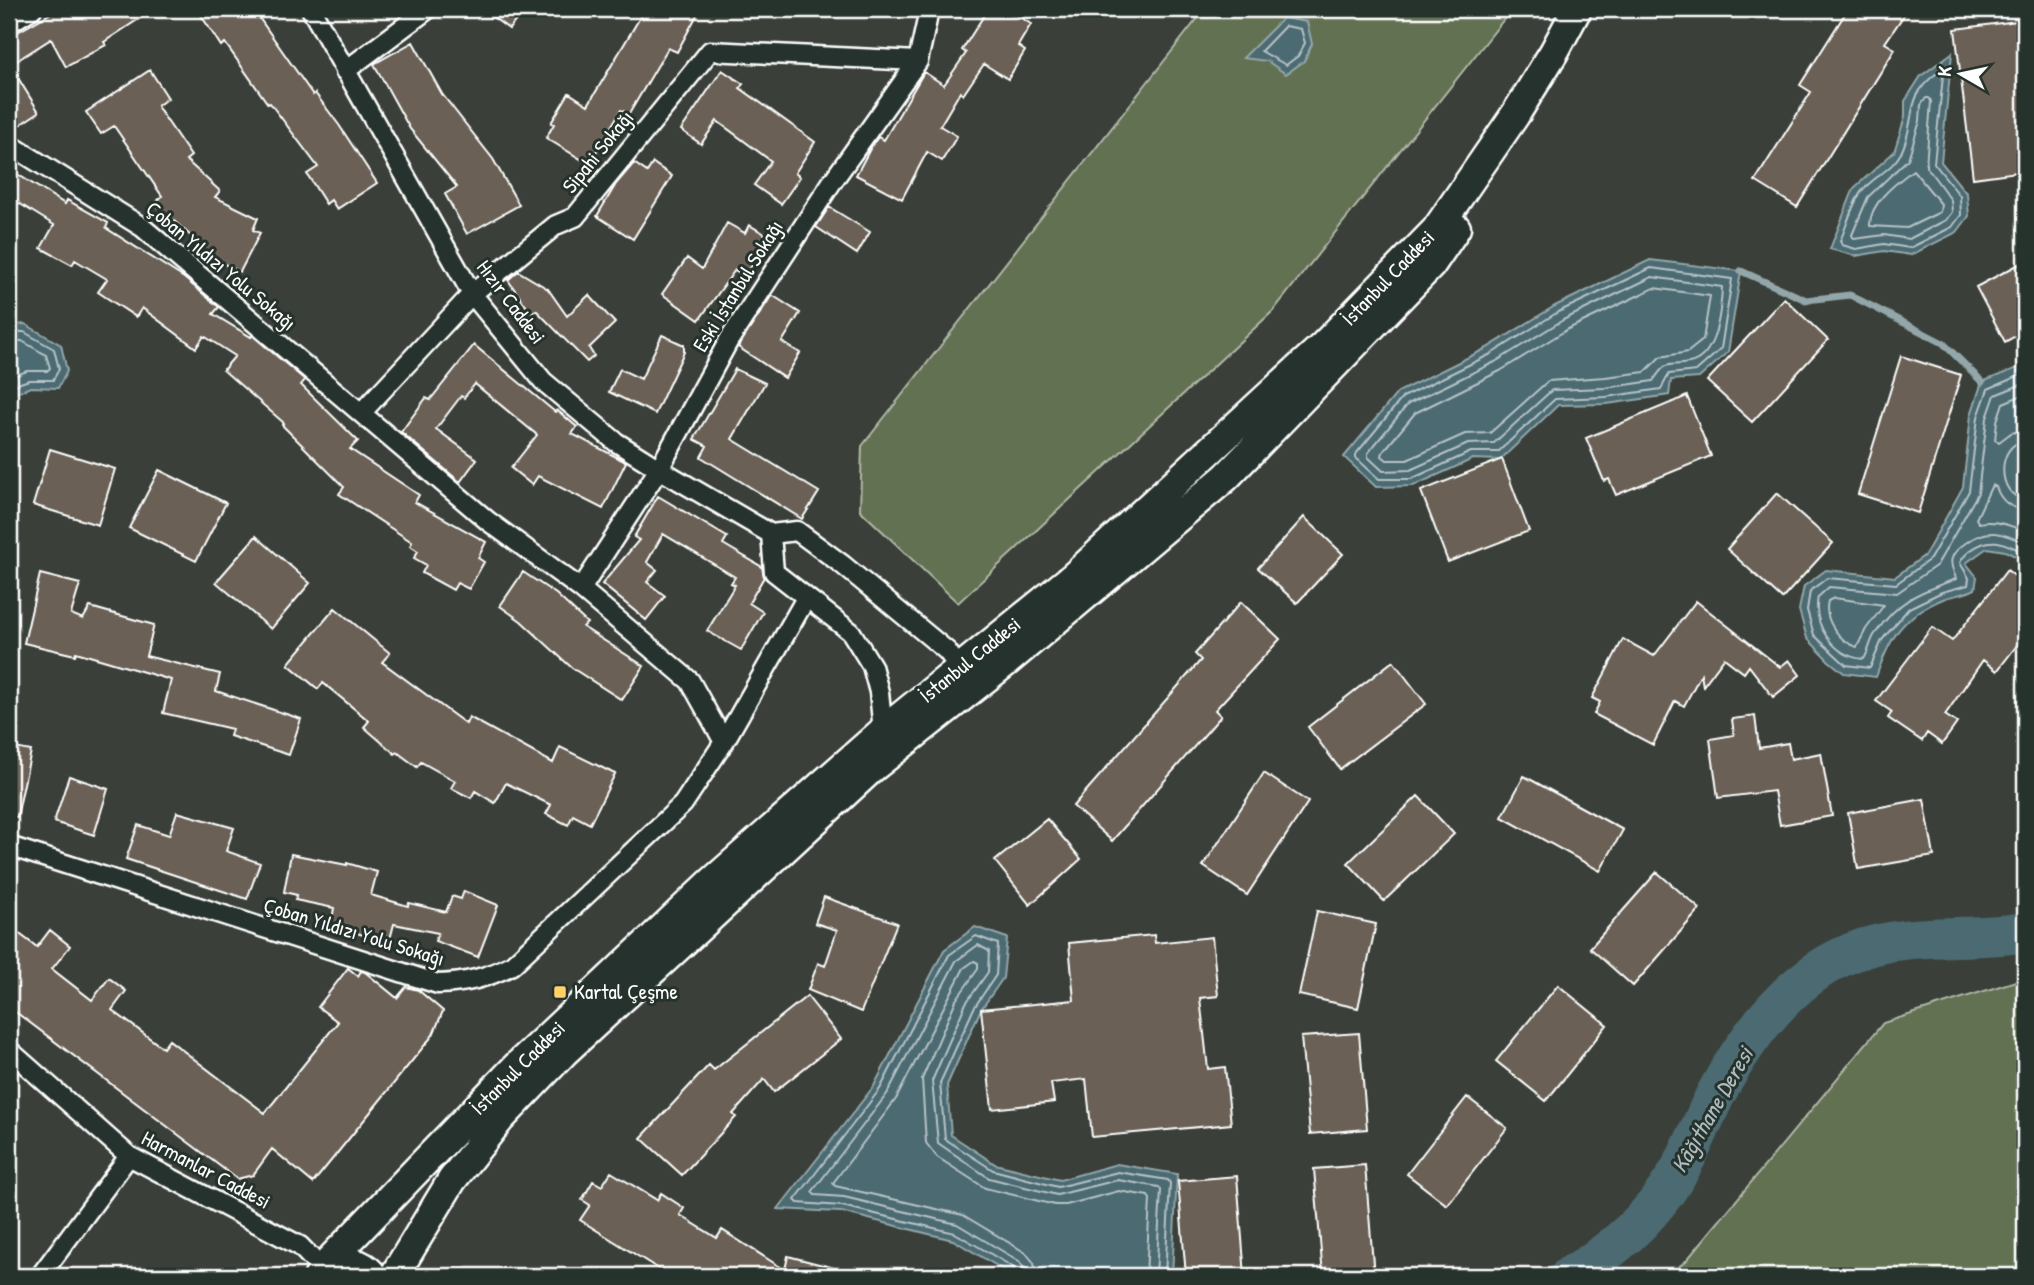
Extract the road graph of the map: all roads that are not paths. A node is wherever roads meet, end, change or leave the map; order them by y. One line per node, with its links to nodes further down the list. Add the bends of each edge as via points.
1 (32, 9): 7 (street)
2 (311, 9): 9 (street, Hızır Caddesi)
3 (428, 9): 9 (street)
4 (926, 9): 8 (street, Eski İstanbul Sokağı)
5 (1577, 9): 11 (main road, İstanbul Caddesi)
6 (1592, 9): 11 (main road, İstanbul Caddesi, via 1530,118)
7 (9, 23)
8 (918, 61): 12 (street, Sipahi Sokağı, via 710,51 575,217 556,225); 14 (street, Eski İstanbul Sokağı, via 729,340)
9 (345, 71): 12 (street, Hızır Caddesi)
10 (9, 144): 13 (street, Çoban Yıldızı Yolu Sokağı, via 142,227)
11 (1420, 261): 18 (main road, İstanbul Caddesi, via 1226,477)
12 (472, 293): 13 (street, Sipahi Sokağı); 14 (street, Hızır Caddesi, via 544,382 616,442)
13 (361, 413): 16 (street, Çoban Yıldızı Yolu Sokağı, via 488,521)
14 (659, 470): 15 (street, Hızır Caddesi); 16 (street, Eski İstanbul Sokağı)
15 (771, 534): 17 (street, via 774,572); 18 (street, Hızır Caddesi, via 797,531 947,651)
16 (581, 589): 20 (street, via 690,681)
17 (806, 598): 19 (street, via 850,632 872,666); 20 (street, Çoban Yıldızı Yolu Sokağı)
18 (968, 677): 19 (main road, İstanbul Caddesi); 25 (main road, İstanbul Caddesi, via 564,1052 500,1119)
19 (883, 732): 24 (main road, İstanbul Caddesi, via 713,881 540,1044)
20 (724, 742): 21 (street, Çoban Yıldızı Yolu Sokağı, via 683,803 512,965 466,983 438,984 385,969)
21 (9, 846)
22 (9, 1050): 23 (street, Harmanlar Caddesi)
23 (129, 1156): 26 (street, Harmanlar Caddesi, via 300,1246); 27 (street)
24 (423, 1163): 25 (main road); 26 (main road, İstanbul Caddesi)
25 (452, 1180): 29 (main road, İstanbul Caddesi)
26 (325, 1267): 28 (main road, via 358,1264)
27 (40, 1276)
28 (373, 1276)
29 (394, 1276)

